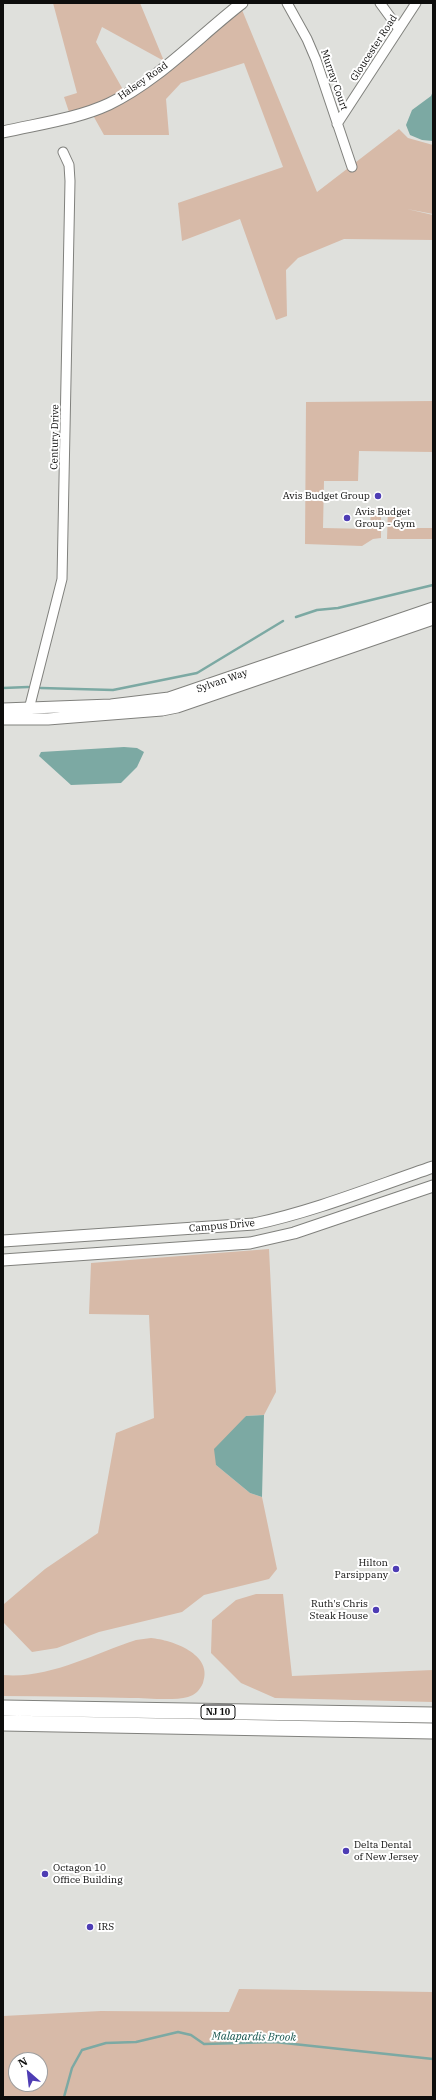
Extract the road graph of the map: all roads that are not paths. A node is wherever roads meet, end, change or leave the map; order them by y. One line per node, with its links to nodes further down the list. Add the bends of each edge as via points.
1 (242, 3): 7 (street, Halsey Road, via 125,95 94,110)
2 (287, 3): 6 (street, Murray Court, via 313,53)
3 (380, 3): 5 (street)
4 (416, 3): 5 (street, Gloucester Road)
5 (399, 29): 6 (street, Gloucester Road)
6 (337, 124): 9 (street, Murray Court)
7 (3, 132)
8 (63, 152): 13 (street, Century Drive, via 70,181 62,579)
9 (352, 167)
10 (433, 608): 13 (street, Sylvan Way, via 169,698)
11 (433, 619): 13 (street, Sylvan Way, via 177,707 48,719)
12 (3, 709): 13 (street, Sylvan Way)
13 (28, 713): 14 (street, Sylvan Way)
14 (3, 719)
15 (433, 1167): 17 (street, Campus Drive, via 325,1205 254,1224)
16 (433, 1186): 18 (street, Campus Drive, via 294,1233 254,1243)
17 (3, 1241)
18 (3, 1260)
19 (3, 1708): 20 (highway, NJ 10)
20 (433, 1715)
21 (3, 1723): 22 (highway, NJ 10)
22 (433, 1731)

